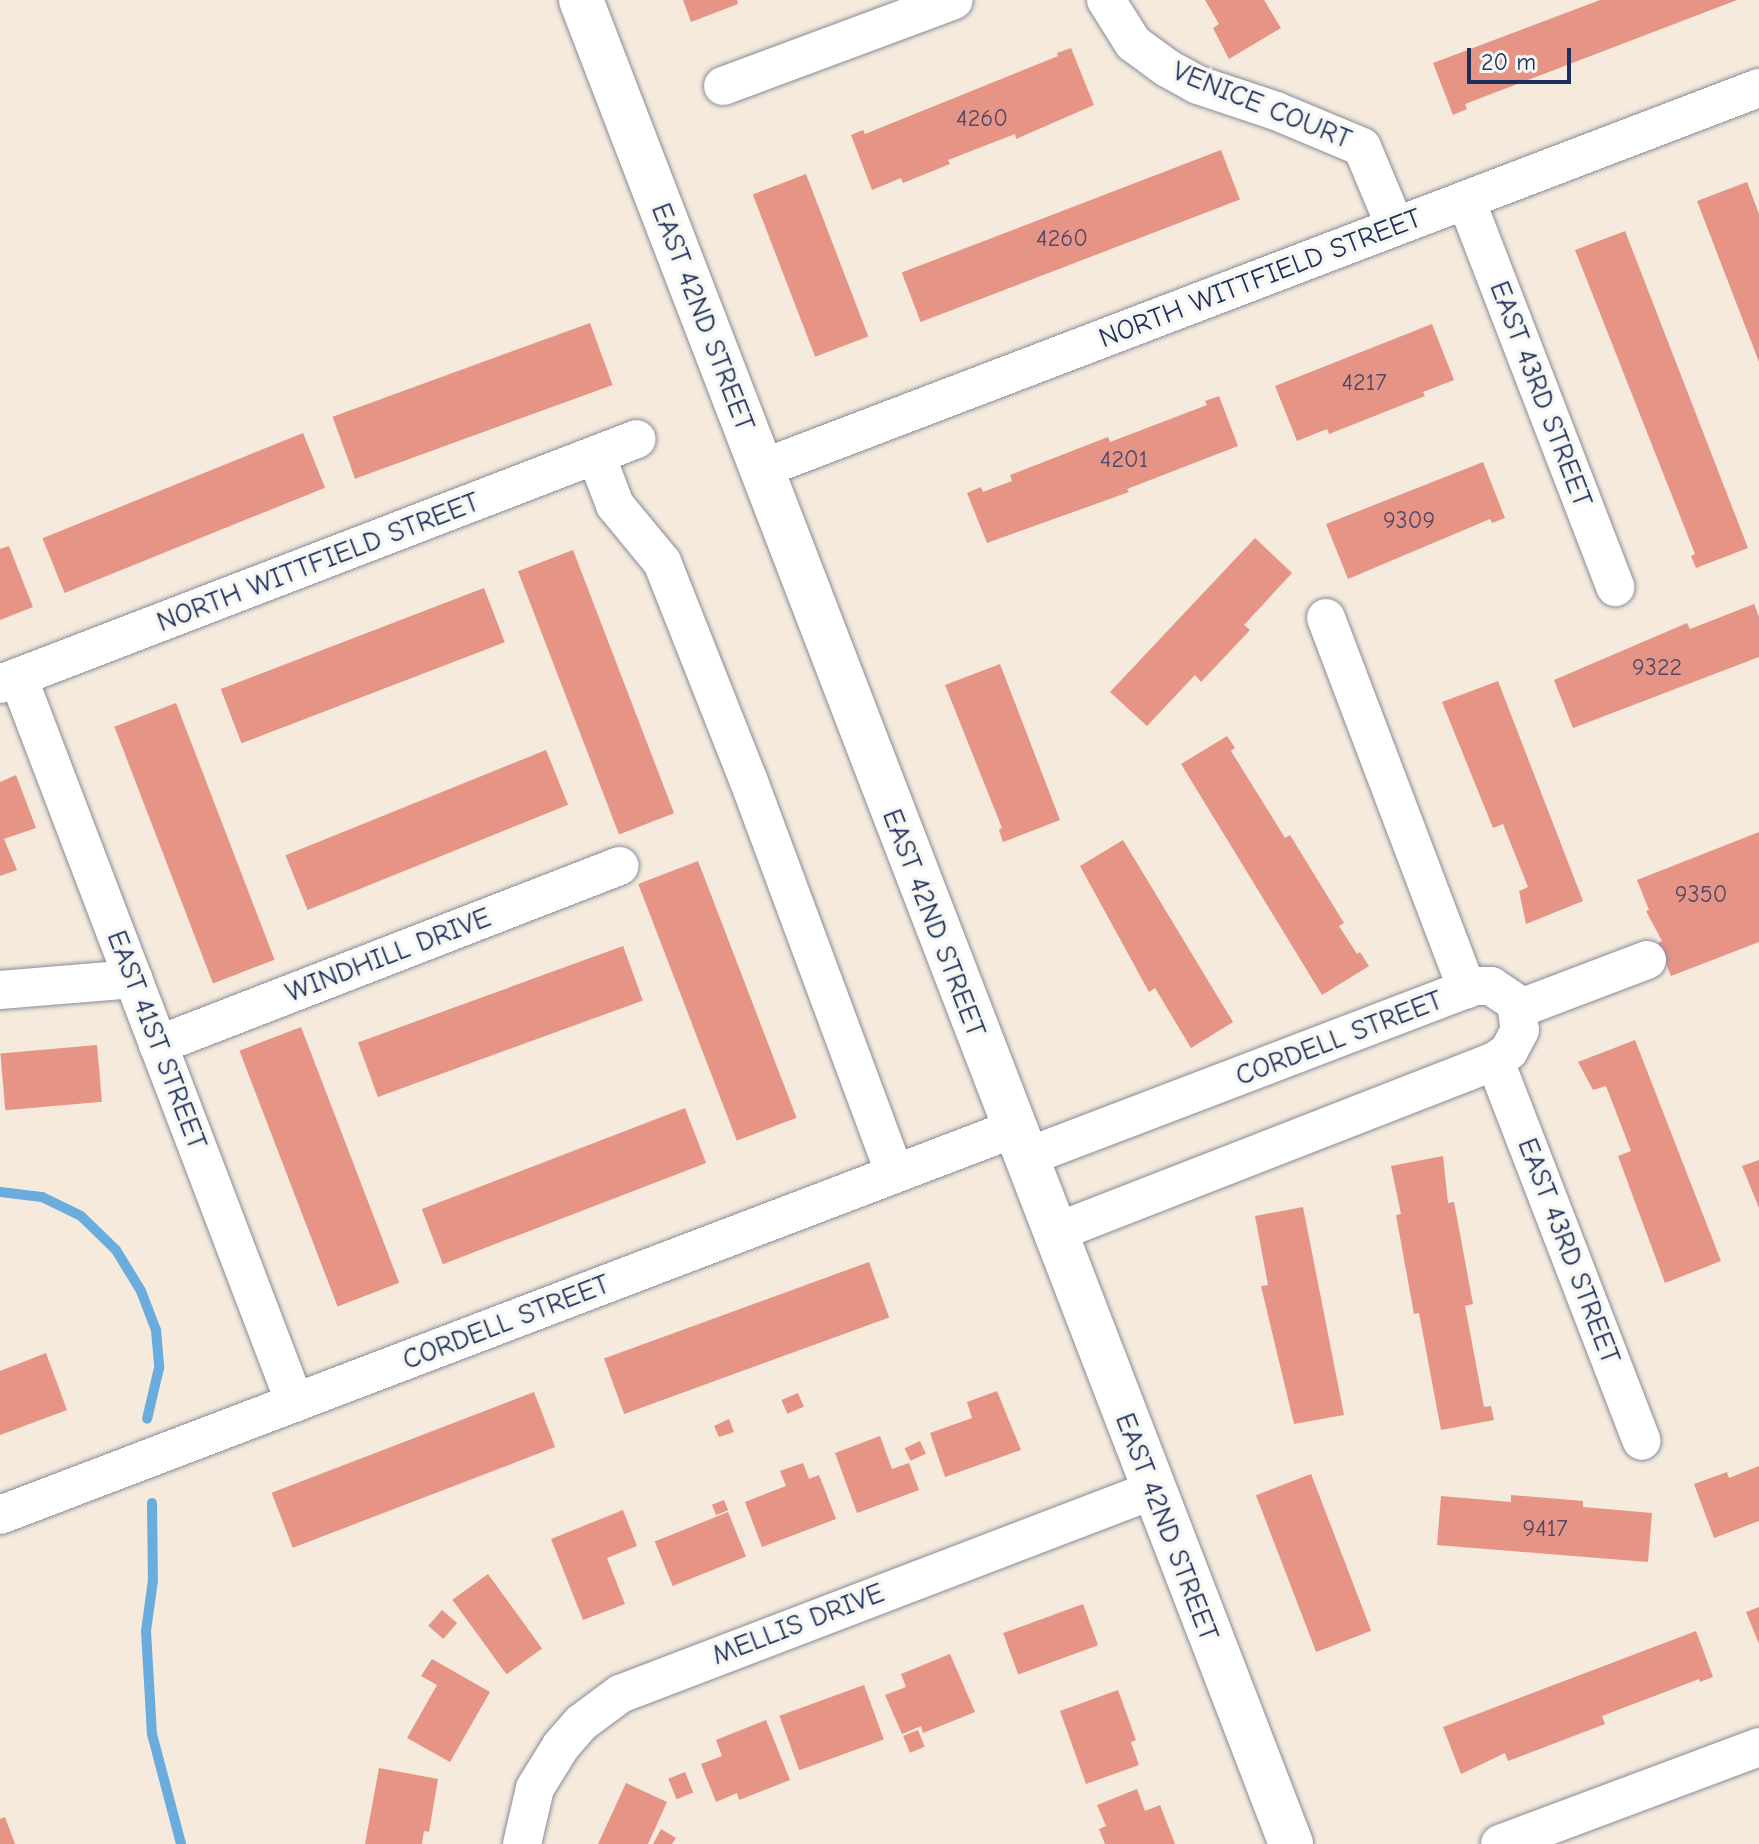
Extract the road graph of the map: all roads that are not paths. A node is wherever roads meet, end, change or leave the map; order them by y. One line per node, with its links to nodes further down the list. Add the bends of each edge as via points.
1 (581, 0): 10 (street, EAST 42ND STREET)
2 (954, 0): 4 (street)
3 (1106, 0): 7 (street, VENICE COURT, via 1133,43 1167,68 1198,85 1362,147)
4 (723, 86)
5 (1759, 88): 6 (street, NORTH WITTFIELD STREET)
6 (1466, 200): 7 (street, NORTH WITTFIELD STREET); 11 (street, EAST 43RD STREET)
7 (1395, 226): 10 (street, NORTH WITTFIELD STREET)
8 (637, 439): 9 (street, NORTH WITTFIELD STREET)
9 (596, 455): 13 (street, NORTH WITTFIELD STREET); 23 (street, via 615,505 662,562)
10 (761, 469): 22 (street, EAST 42ND STREET)
11 (1615, 587)
12 (1326, 618): 17 (street)
13 (9, 681): 16 (street, EAST 41ST STREET)
14 (619, 866): 20 (street, WINDHILL DRIVE)
15 (1647, 960): 19 (street)
16 (134, 979): 18 (street); 20 (street, EAST 41ST STREET)
17 (1467, 989): 19 (street, CORDELL STREET, via 1491,986 1511,997); 22 (street, CORDELL STREET)
18 (0, 990)
19 (1518, 1009): 21 (street, via 1516,1041)
20 (158, 1045): 25 (street, EAST 41ST STREET)
21 (1495, 1061): 24 (street); 26 (street, EAST 43RD STREET)
22 (1018, 1143): 23 (street, CORDELL STREET); 24 (street, EAST 42ND STREET)
23 (895, 1174): 25 (street, CORDELL STREET)
24 (1053, 1233): 27 (street, EAST 42ND STREET)
25 (295, 1403): 28 (street, CORDELL STREET)
26 (1642, 1441)
27 (1153, 1490): 30 (street, MELLIS DRIVE, via 620,1694 581,1723 543,1773 529,1803); 31 (street, EAST 42ND STREET)
28 (0, 1515)
29 (1759, 1747): 32 (street)
30 (522, 1844)
31 (1291, 1844)
32 (1500, 1844)

